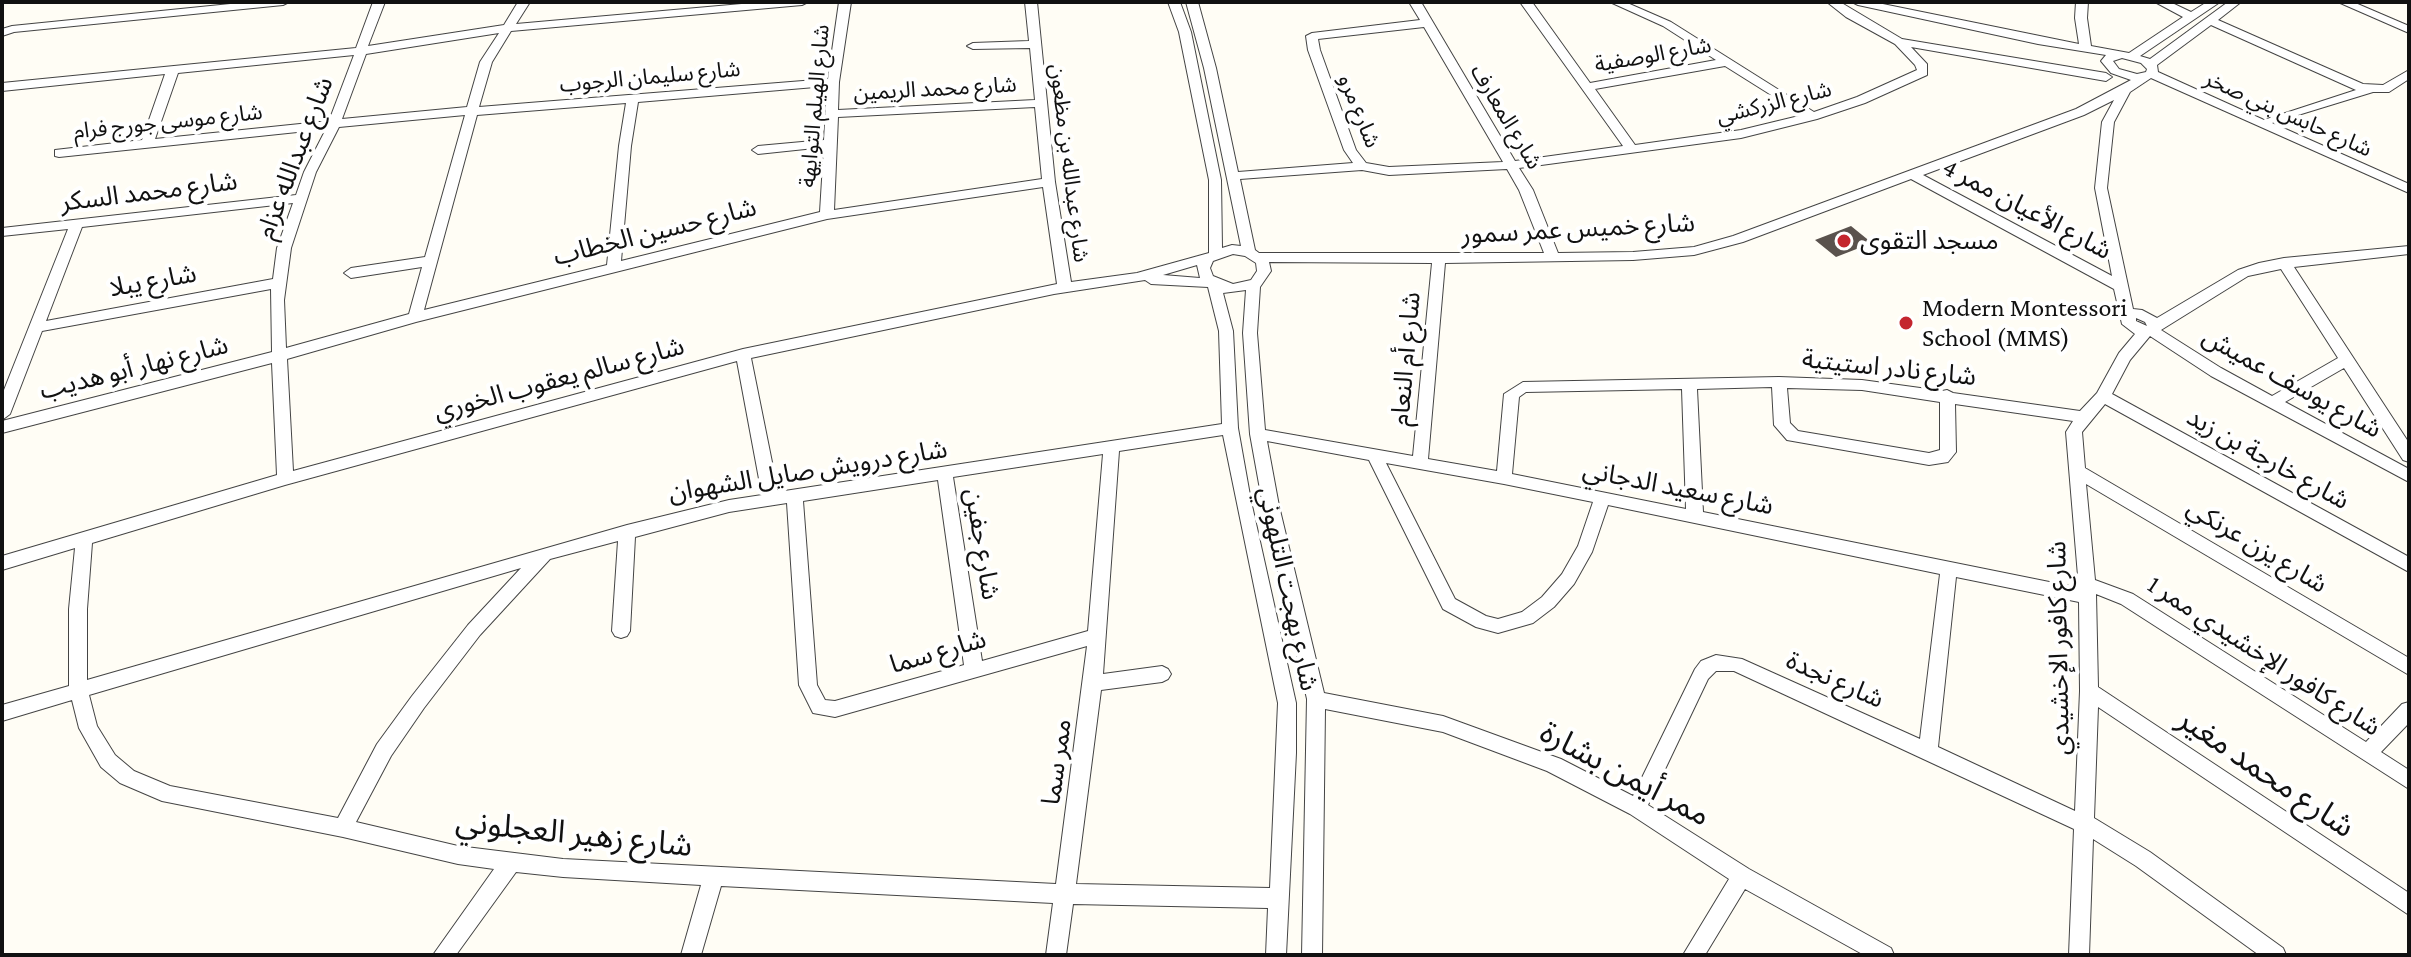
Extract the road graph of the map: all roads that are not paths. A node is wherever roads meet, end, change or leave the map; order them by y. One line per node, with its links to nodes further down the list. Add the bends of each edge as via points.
1 (283, 2): 26 (street)
2 (379, 2): 32 (street, شارع عبدالله عزام)
3 (524, 2): 24 (street)
4 (802, 2): 24 (street)
5 (845, 2): 39 (street, شارع الهيلم التوايهة)
6 (1031, 2): 29 (street, شارع عبدالله بن مظعون)
7 (1174, 2): 72 (street, via 1215,180)
8 (1192, 2): 62 (street)
9 (1415, 2): 23 (street, شارع المعارف)
10 (1526, 2): 41 (street)
11 (1616, 2): 34 (street, via 1658,19)
12 (1833, 2): 28 (street, شارع الزركشي)
13 (1858, 2): 21 (street)
14 (1932, 2): 21 (street)
15 (2082, 2): 31 (street)
16 (2161, 2): 20 (street)
17 (2214, 2): 20 (street, شارع خميس عمر سمور)
18 (2235, 2): 22 (street, شارع خميس عمر سمور)
19 (2344, 2): 25 (street)
20 (2192, 17): 33 (street, شارع خميس عمر سمور)
21 (1937, 18): 27 (street)
22 (2211, 21): 36 (street, شارع خميس عمر سمور); 43 (street)
23 (1427, 23): 59 (street, شارع المعارف); 60 (street, شارع مرو, via 1312,36 1350,150)
24 (508, 28): 32 (street); 46 (street, via 492,48)
25 (2409, 30)
26 (2, 33)
27 (2038, 41): 31 (street); 35 (street)
28 (1899, 42): 35 (street); 49 (street, شارع الزركشي, via 1921,64 1921,73)
29 (1034, 44): 30 (street, شارع عبدالله بن مظعون); 45 (street, شارع عبدالله بن مظعون)
30 (973, 46)
31 (2086, 50): 33 (street)
32 (361, 51): 37 (street); 52 (street, شارع عبدالله عزام)
33 (2127, 55): 35 (street, شارع خميس عمر سمور, via 2111,56); 36 (street)
34 (1726, 62): 41 (street, شارع الوصفية); 49 (street)
35 (2108, 70): 36 (street, via 2128,76); 53 (street, شارع خميس عمر سمور, via 2096,94)
36 (2149, 71): 42 (street, شارع خميس عمر سمور); 50 (street, شارع حابس بني صخر); 65 (street, شارع حابس بني صخر)
37 (172, 72): 40 (street); 55 (street)
38 (2406, 79): 43 (street)
39 (833, 82): 44 (street, شارع سليمان الرجوب); 48 (street, شارع الهيلم التوايهة)
40 (2, 87)
41 (1588, 87): 57 (street)
42 (2125, 90): 47 (street, شارع خميس عمر سمور); 51 (street)
43 (2369, 90): 50 (street)
44 (633, 99): 46 (street, شارع سليمان الرجوب); 77 (street)
45 (1041, 103): 48 (street, شارع محمد الريمين); 64 (street, شارع عبدالله بن مظعون)
46 (471, 110): 52 (street, شارع موسى جورج فرام); 75 (street)
47 (2080, 112): 51 (street); 53 (street, شارع خميس عمر سمور)
48 (830, 114): 54 (street, شارع الهيلم التوايهة)
49 (1813, 116): 57 (street, شارع الزركشي, via 1741,134)
50 (2270, 120): 63 (street, شارع حابس بني صخر)
51 (2108, 122): 83 (street, via 2101,188)
52 (334, 124): 55 (street, شارع موسى جورج فرام); 66 (street, شارع عبدالله عزام)
53 (2023, 131): 61 (street, شارع خميس عمر سمور)
54 (828, 143): 56 (street); 67 (street, شارع الهيلم التوايهة)
55 (147, 144): 58 (street, شارع موسى جورج فرام)
56 (758, 150)
57 (1632, 150): 59 (street, شارع الزركشي)
58 (59, 153)
59 (1512, 165): 60 (street, شارع مرو, via 1389,171); 73 (street, شارع المعارف)
60 (1362, 166): 62 (street)
61 (1911, 174): 73 (street, شارع خميس عمر سمور, via 1694,251); 83 (street, شارع الأعيان ممر 4)
62 (1233, 176): 71 (street)
63 (2409, 179)
64 (1049, 182): 67 (street, شارع حسين الخطاب); 84 (street, شارع عبدالله بن مظعون)
65 (2409, 189)
66 (302, 198): 68 (street, شارع محمد السكر); 80 (street, شارع عبدالله عزام)
67 (827, 215): 77 (street, شارع حسين الخطاب)
68 (77, 224): 69 (street, شارع محمد السكر); 88 (street)
69 (2, 232)
70 (2409, 250): 76 (street)
71 (1253, 254): 72 (street, via 1232,249); 74 (street, شارع خميس عمر سمور); 82 (street, via 1264,271)
72 (1211, 255): 79 (street, شارع سالم يعقوب الخوري); 81 (street, via 1203,274)
73 (1553, 258): 74 (street, شارع خميس عمر سمور)
74 (1439, 259): 105 (street, شارع أم النعام)
75 (430, 261): 78 (street); 86 (street)
76 (2284, 262): 85 (street, via 2243,273); 91 (street)
77 (614, 266): 86 (street, شارع حسين الخطاب)
78 (351, 273)
79 (1137, 278): 81 (street, شارع سالم يعقوب الخوري); 84 (street, شارع سالم يعقوب الخوري)
80 (278, 283): 88 (street, شارع يبلا); 90 (street, شارع عبدالله عزام)
81 (1213, 284): 82 (street, via 1233,289); 100 (street, شارع بهجت التلهوني, via 1228,347)
82 (1253, 285): 101 (street, شارع بهجت التلهوني, via 1250,333)
83 (2120, 286): 87 (street)
84 (1065, 288): 89 (street, شارع سالم يعقوب الخوري)
85 (2187, 305): 87 (street); 87 (street)
86 (415, 317): 90 (street, شارع حسين الخطاب)
87 (2141, 323): 95 (street); 96 (street, شارع يوسف عميش)
88 (38, 327): 97 (street)
89 (743, 354): 110 (street, شارع سالم يعقوب الخوري); 112 (street)
90 (278, 356): 99 (street, شارع نهار أبو هديب); 110 (street, شارع عبدالله عزام)
91 (2348, 359): 96 (street); 104 (street)
92 (1779, 382): 93 (street, شارع نادر استيتية); 94 (street, شارع نادر استيتية); 94 (street, via 1782,425 1793,436 1929,459 1948,452)
93 (1689, 385): 109 (street, شارع نادر استيتية, via 1516,389); 114 (street)
94 (1947, 395): 98 (street, شارع نادر استيتية)
95 (2103, 396): 98 (street); 118 (street, شارع خارجة بن زيد)
96 (2273, 402): 108 (street, شارع يوسف عميش)
97 (2, 414)
98 (2083, 417): 106 (street, شارع كافور الإخشيدي, via 2074,432)
99 (2, 427)
100 (1230, 428): 102 (street, شارع درويش صايل الشهوان); 143 (street, شارع بهجت التلهوني, via 1287,703)
101 (1258, 434): 103 (street, شارع سعيد الدجاني); 130 (street, شارع بهجت التلهوني)
102 (1111, 448): 107 (street, شارع درويش صايل الشهوان); 123 (street)
103 (1374, 454): 105 (street, شارع سعيد الدجاني); 113 (street, via 1449,604 1498,626 1527,618 1568,579)
104 (2409, 456)
105 (1420, 463): 109 (street, شارع سعيد الدجاني)
106 (2079, 472): 121 (street, شارع كافور الإخشيدي); 124 (street, شارع يزن عرنكي)
107 (945, 475): 111 (street, شارع درويش صايل الشهوان); 125 (street, شارع جفين)
108 (2409, 476)
109 (1504, 478): 113 (street, شارع سعيد الدجاني)
110 (285, 479): 116 (street, شارع سالم يعقوب الخوري)
111 (795, 495): 112 (street, شارع درويش صايل الشهوان); 125 (street, شارع سما, via 808,685 819,707 835,709)
112 (771, 498): 115 (street, شارع درويش صايل الشهوان)
113 (1602, 500): 114 (street, شارع سعيد الدجاني)
114 (1695, 518): 120 (street, شارع سعيد الدجاني)
115 (627, 531): 117 (street, شارع درويش صايل الشهوان); 122 (street)
116 (84, 539): 119 (street, شارع سالم يعقوب الخوري); 128 (street, شارع زهير العجلوني)
117 (545, 554): 128 (street); 138 (street, شارع درويش صايل الشهوان, via 501,598 418,702 384,750)
118 (2408, 562)
119 (2, 563)
120 (1949, 568): 121 (street, شارع سعيد الدجاني); 133 (street)
121 (2088, 590): 129 (street, شارع كافور الإخشيدي); 134 (street, شارع كافور الإخشيدي ممر 1, via 2127,599)
122 (621, 631)
123 (1097, 636): 125 (street, شارع سما); 127 (street, ممر سما)
124 (2409, 667)
125 (974, 669)
126 (1162, 674): 127 (street)
127 (1093, 683): 142 (street, ممر سما)
128 (78, 689): 132 (street); 138 (street, شارع زهير العجلوني, via 97,745 135,782 193,801)
129 (2089, 691): 137 (street, شارع كافور الإخشيدي); 144 (street, شارع محمد مغير)
130 (1316, 699): 136 (street, ممر أيمن بشارة, via 1480,735); 149 (street, شارع بهجت التلهوني)
131 (2409, 710): 134 (street)
132 (2, 713)
133 (1928, 751): 136 (street, شارع نجدة, via 1736,664 1716,663 1701,674); 137 (street, شارع نجدة)
134 (2368, 753): 135 (street, شارع كافور الإخشيدي ممر 1)
135 (2409, 780)
136 (1637, 808): 140 (street, ممر أيمن بشارة)
137 (2084, 822): 152 (street, شارع كافور الإخشيدي); 153 (street, شارع نجدة)
138 (343, 828): 139 (street, شارع زهير العجلوني)
139 (510, 863): 141 (street, شارع زهير العجلوني); 145 (street)
140 (1742, 876): 150 (street); 151 (street, ممر أيمن بشارة)
141 (713, 878): 142 (street, شارع زهير العجلوني); 146 (street)
142 (1065, 894): 143 (street, شارع زهير العجلوني); 147 (street, ممر سما)
143 (1278, 898): 148 (street, شارع بهجت التلهوني)
144 (2409, 905)
145 (443, 955)
146 (691, 955)
147 (1056, 955)
148 (1276, 955)
149 (1312, 955)
150 (1693, 955)
151 (1884, 955)
152 (2079, 955)
153 (2276, 955)

